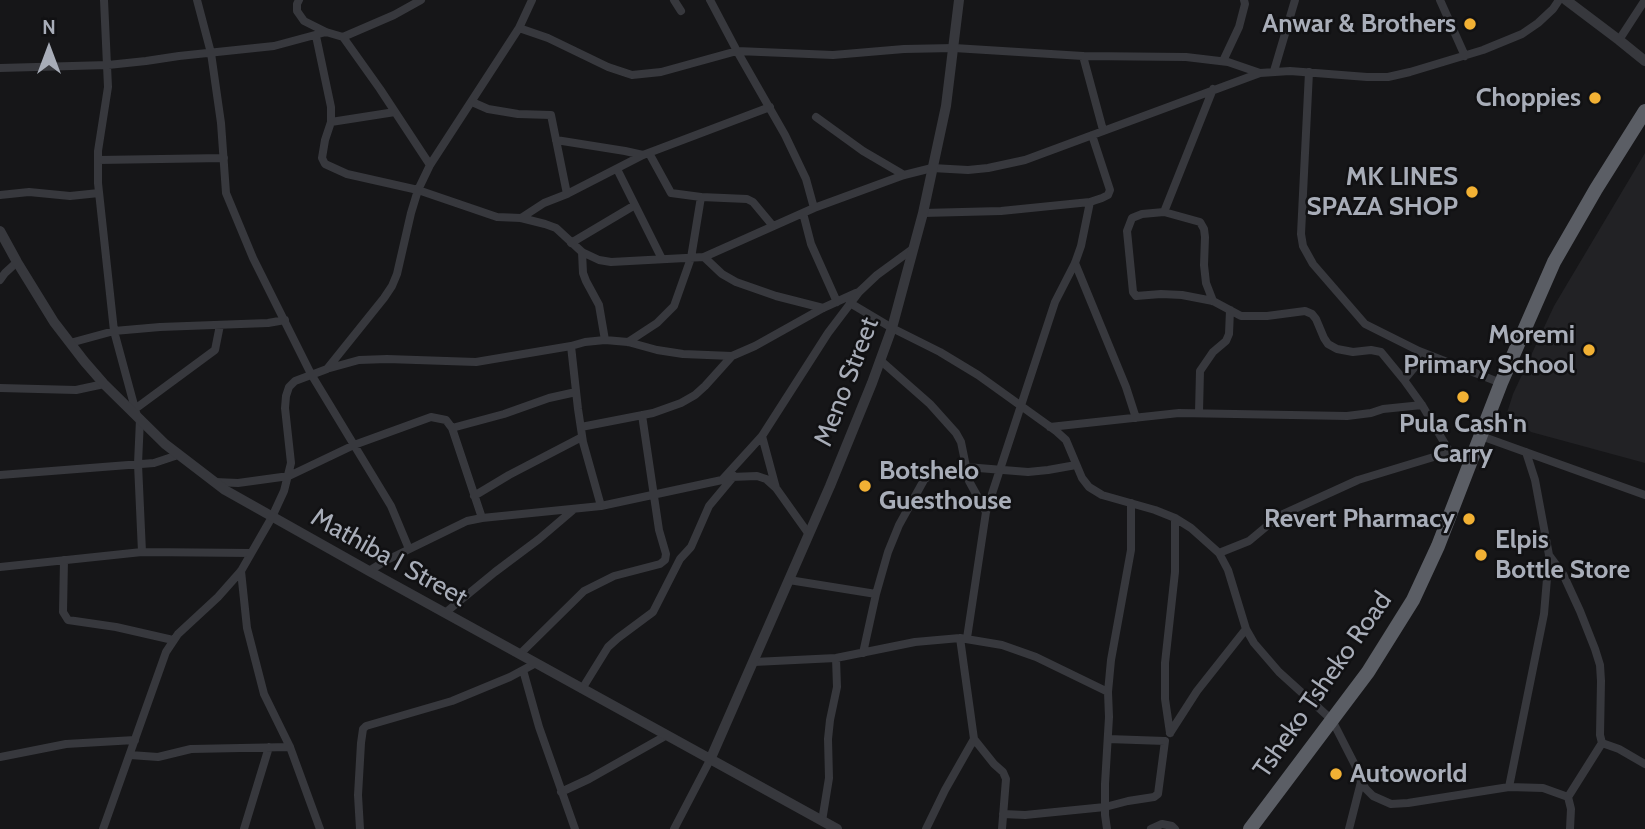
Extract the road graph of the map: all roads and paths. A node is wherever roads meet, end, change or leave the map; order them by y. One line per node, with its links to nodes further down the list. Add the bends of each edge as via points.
1 (104, 0): 28 (street)
2 (197, 0): 23 (street)
3 (299, 0): 17 (street, via 297,11 304,21)
4 (421, 0): 19 (street)
5 (532, 0): 16 (street)
6 (674, 0): 15 (street)
7 (710, 0): 22 (street)
8 (959, 0): 21 (street, Meno Street)
9 (1244, 0): 26 (street)
10 (1295, 0): 30 (street)
11 (1440, 0): 25 (street)
12 (1559, 0): 25 (street, via 1522,34)
13 (1566, 0): 20 (street)
14 (1645, 0): 20 (street)
15 (681, 11)
16 (519, 28): 22 (street, via 632,75 661,72); 34 (street)
17 (326, 32): 18 (street); 19 (street)
18 (316, 36): 23 (street); 39 (street)
19 (343, 37): 37 (street)
20 (1619, 40): 27 (street)
21 (954, 48): 22 (street, via 833,55); 24 (street); 47 (street, Meno Street)
22 (737, 51): 35 (street)
23 (211, 53): 28 (street); 44 (street)
24 (1083, 55): 26 (street); 40 (street)
25 (1465, 56): 31 (street, via 1388,77)
26 (1223, 61): 32 (street)
27 (1645, 61)
28 (108, 65): 29 (street); 45 (street)
29 (0, 68)
30 (1274, 71): 31 (street); 32 (street)
31 (1309, 72): 87 (street, via 1303,246 1365,324)
32 (1260, 73): 33 (street)
33 (1213, 89): 40 (street); 58 (street)
34 (472, 102): 42 (street, via 518,114 549,114); 46 (street)
35 (770, 107): 43 (street); 57 (street, via 806,179)
36 (1645, 111): 93 (highway, Tsheko Tsheko Road, via 1554,262)
37 (396, 112): 39 (street); 46 (street)
38 (816, 117): 49 (street)
39 (331, 122): 50 (street, via 322,158 325,164 347,174)
40 (1103, 130): 41 (street)
41 (1092, 135): 47 (street, via 1000,166); 55 (street, via 1111,190)
42 (556, 140): 43 (street); 52 (street)
43 (646, 154): 48 (street); 54 (street, via 671,193)
44 (224, 158): 45 (street); 79 (street, via 226,193)
45 (97, 160): 51 (street)
46 (430, 165): 50 (street)
47 (932, 168): 49 (street); 60 (street, Meno Street)
48 (617, 169): 52 (street); 56 (street)
49 (904, 175): 57 (street)
50 (418, 190): 61 (street, via 498,217); 90 (street, via 392,286)
51 (99, 193): 53 (street); 82 (street)
52 (567, 194): 61 (street)
53 (0, 195)
54 (701, 197): 62 (street, via 750,200); 68 (street)
55 (1090, 202): 60 (street); 71 (street)
56 (635, 205): 64 (street); 69 (street)
57 (814, 208): 59 (street)
58 (1164, 212): 74 (street, via 1202,224 1206,283); 74 (street, via 1142,214 1129,225 1133,293)
59 (803, 213): 62 (street); 75 (street, via 811,244)
60 (923, 213): 65 (street, Meno Street)
61 (521, 218): 64 (street, via 556,228)
62 (773, 226): 67 (street)
63 (0, 231): 70 (street, Mathiba I Street)
64 (571, 243): 66 (street)
65 (915, 248): 73 (street); 81 (street, Meno Street)
66 (582, 252): 69 (street, via 611,262); 83 (street, via 583,273 599,305)
67 (704, 257): 68 (street); 77 (street, via 736,282)
68 (691, 258): 69 (street); 84 (street, via 674,306)
69 (662, 259)
70 (17, 262): 72 (street); 85 (street, Mathiba I Street)
71 (1075, 263): 97 (street, via 1055,302); 102 (street)
72 (0, 280)
73 (859, 292): 75 (street); 76 (street)
74 (1213, 301): 78 (street)
75 (837, 302): 77 (street)
76 (850, 303): 81 (street); 106 (street)
77 (823, 308): 88 (street)
78 (1230, 310): 92 (street, via 1241,316 1305,311 1316,319 1328,344 1353,352 1381,352); 99 (street, via 1226,341 1200,371)
79 (285, 320): 80 (street); 91 (street)
80 (220, 325): 82 (street); 100 (street, via 215,350)
81 (891, 328): 89 (street, Meno Street); 97 (street, via 959,363)
82 (114, 331): 85 (street); 100 (street)
83 (605, 340): 84 (street); 86 (street)
84 (628, 342): 88 (street, via 683,354)
85 (70, 343): 94 (street, Mathiba I Street)
86 (571, 346): 90 (street, via 476,362 359,359); 96 (street)
87 (1419, 351): 92 (street); 93 (street)
88 (732, 356): 101 (street, via 695,395)
89 (880, 359): 116 (street, via 956,433); 134 (street, Meno Street)
90 (327, 369): 91 (street)
91 (311, 374): 109 (street); 119 (street, via 295,381 286,396)
92 (1404, 380): 98 (street)
93 (1501, 383): 107 (highway, Tsheko Tsheko Road)
94 (104, 384): 95 (street, via 76,390); 100 (street, Mathiba I Street)
95 (0, 388)
96 (576, 392): 104 (street); 105 (street)
97 (1021, 405): 103 (street); 117 (street)
98 (1422, 405): 99 (street, via 1348,416); 111 (street)
99 (1199, 412): 102 (street)
100 (137, 415): 112 (street, Mathiba I Street); 114 (street)
101 (642, 415): 104 (street); 126 (street)
102 (1136, 418): 103 (street)
103 (1050, 426): 115 (street, via 1066,440)
104 (581, 427): 108 (street)
105 (452, 428): 109 (street, via 446,420 431,417); 125 (street)
106 (762, 436): 121 (street); 123 (street)
107 (1481, 436): 110 (street); 113 (highway, Tsheko Tsheko Road)
108 (583, 437): 125 (street); 128 (street)
109 (354, 445): 119 (street); 135 (street, via 391,506)
110 (1526, 452): 124 (street); 139 (street)
111 (1451, 454): 113 (street); 138 (street, via 1359,480 1279,516 1249,541)
112 (178, 455): 114 (street); 122 (street, Mathiba I Street)
113 (1474, 455): 158 (highway, Tsheko Tsheko Road, via 1413,600)
114 (138, 464): 118 (street); 136 (street)
115 (1076, 465): 117 (street); 127 (street, via 1089,487)
116 (966, 467): 117 (street); 130 (street); 145 (street, via 924,480 888,552)
117 (1000, 471): 130 (street)
118 (0, 475)
119 (289, 476): 122 (street); 131 (street)
120 (734, 476): 121 (street); 123 (street, via 757,476); 156 (street, via 709,506 653,612 608,648)
121 (722, 480): 126 (street)
122 (215, 482): 131 (street, Mathiba I Street)
123 (776, 488): 134 (street)
124 (1645, 495)
125 (474, 496): 132 (street)
126 (653, 496): 128 (street); 151 (street, via 666,554 663,563 614,576 584,591)
127 (1131, 503): 133 (street); 157 (street, via 1130,559)
128 (601, 506): 129 (street)
129 (573, 510): 132 (street); 146 (street)
130 (986, 512): 148 (street)
131 (272, 517): 137 (street); 143 (street, Mathiba I Street)
132 (482, 518): 135 (street)
133 (1175, 518): 138 (street); 160 (street, via 1175,572 1165,663)
134 (808, 533): 144 (street, Meno Street)
135 (409, 549): 143 (street)
136 (142, 552): 137 (street); 140 (street)
137 (251, 553): 142 (street)
138 (1219, 553): 147 (street)
139 (1549, 555): 164 (street, via 1563,574 1597,657); 172 (street, via 1544,614)
140 (64, 560): 141 (street); 149 (street, via 63,612 68,620)
141 (0, 568)
142 (241, 570): 149 (street); 166 (street, via 252,652 264,694)
143 (369, 571): 146 (street, Mathiba I Street)
144 (789, 580): 145 (street); 153 (street, Meno Street)
145 (876, 594): 150 (street)
146 (445, 613): 151 (street, Mathiba I Street)
147 (1246, 629): 158 (street, via 1279,672); 160 (street)
148 (964, 638): 150 (street); 157 (street, via 1036,657); 161 (street)
149 (173, 640): 163 (street)
150 (863, 653): 152 (street)
151 (520, 654): 154 (street, Mathiba I Street)
152 (836, 658): 153 (street); 177 (street)
153 (754, 662): 169 (street, Meno Street)
154 (536, 663): 155 (street); 156 (street, Mathiba I Street)
155 (523, 670): 173 (street); 181 (street, via 452,701 366,726 361,743)
156 (582, 689): 159 (street, Mathiba I Street)
157 (1108, 692): 162 (street)
158 (1332, 720): 171 (street); 190 (highway, Tsheko Tsheko Road)
159 (667, 735): 169 (street, Mathiba I Street); 173 (street)
160 (1168, 737): 162 (street); 175 (street, via 1158,794)
161 (974, 739): 176 (street, via 1005,775); 185 (street)
162 (1108, 739): 175 (street)
163 (135, 740): 167 (street); 168 (street, via 66,744)
164 (1602, 743): 170 (street); 174 (street)
165 (269, 747): 166 (street); 167 (street, via 191,749 158,757); 179 (street)
166 (290, 747): 180 (street)
167 (130, 755): 178 (street)
168 (0, 757)
169 (710, 760): 177 (street, Mathiba I Street); 183 (street)
170 (1645, 764)
171 (1361, 782): 172 (street, via 1373,796 1391,804); 191 (street)
172 (1509, 787): 174 (street, via 1543,789)
173 (561, 792): 182 (street)
174 (1568, 797): 192 (street)
175 (1105, 807): 176 (street); 187 (street)
176 (1003, 814): 186 (street)
177 (822, 821): 184 (street, Mathiba I Street)
178 (103, 829)
179 (244, 829)
180 (320, 829)
181 (360, 829)
182 (575, 829)
183 (674, 829)
184 (837, 829)
185 (926, 829)
186 (1002, 829)
187 (1107, 829)
188 (1150, 829): 189 (street, via 1162,824)
189 (1175, 829)
190 (1251, 829)
191 (1349, 829)
192 (1570, 829)

